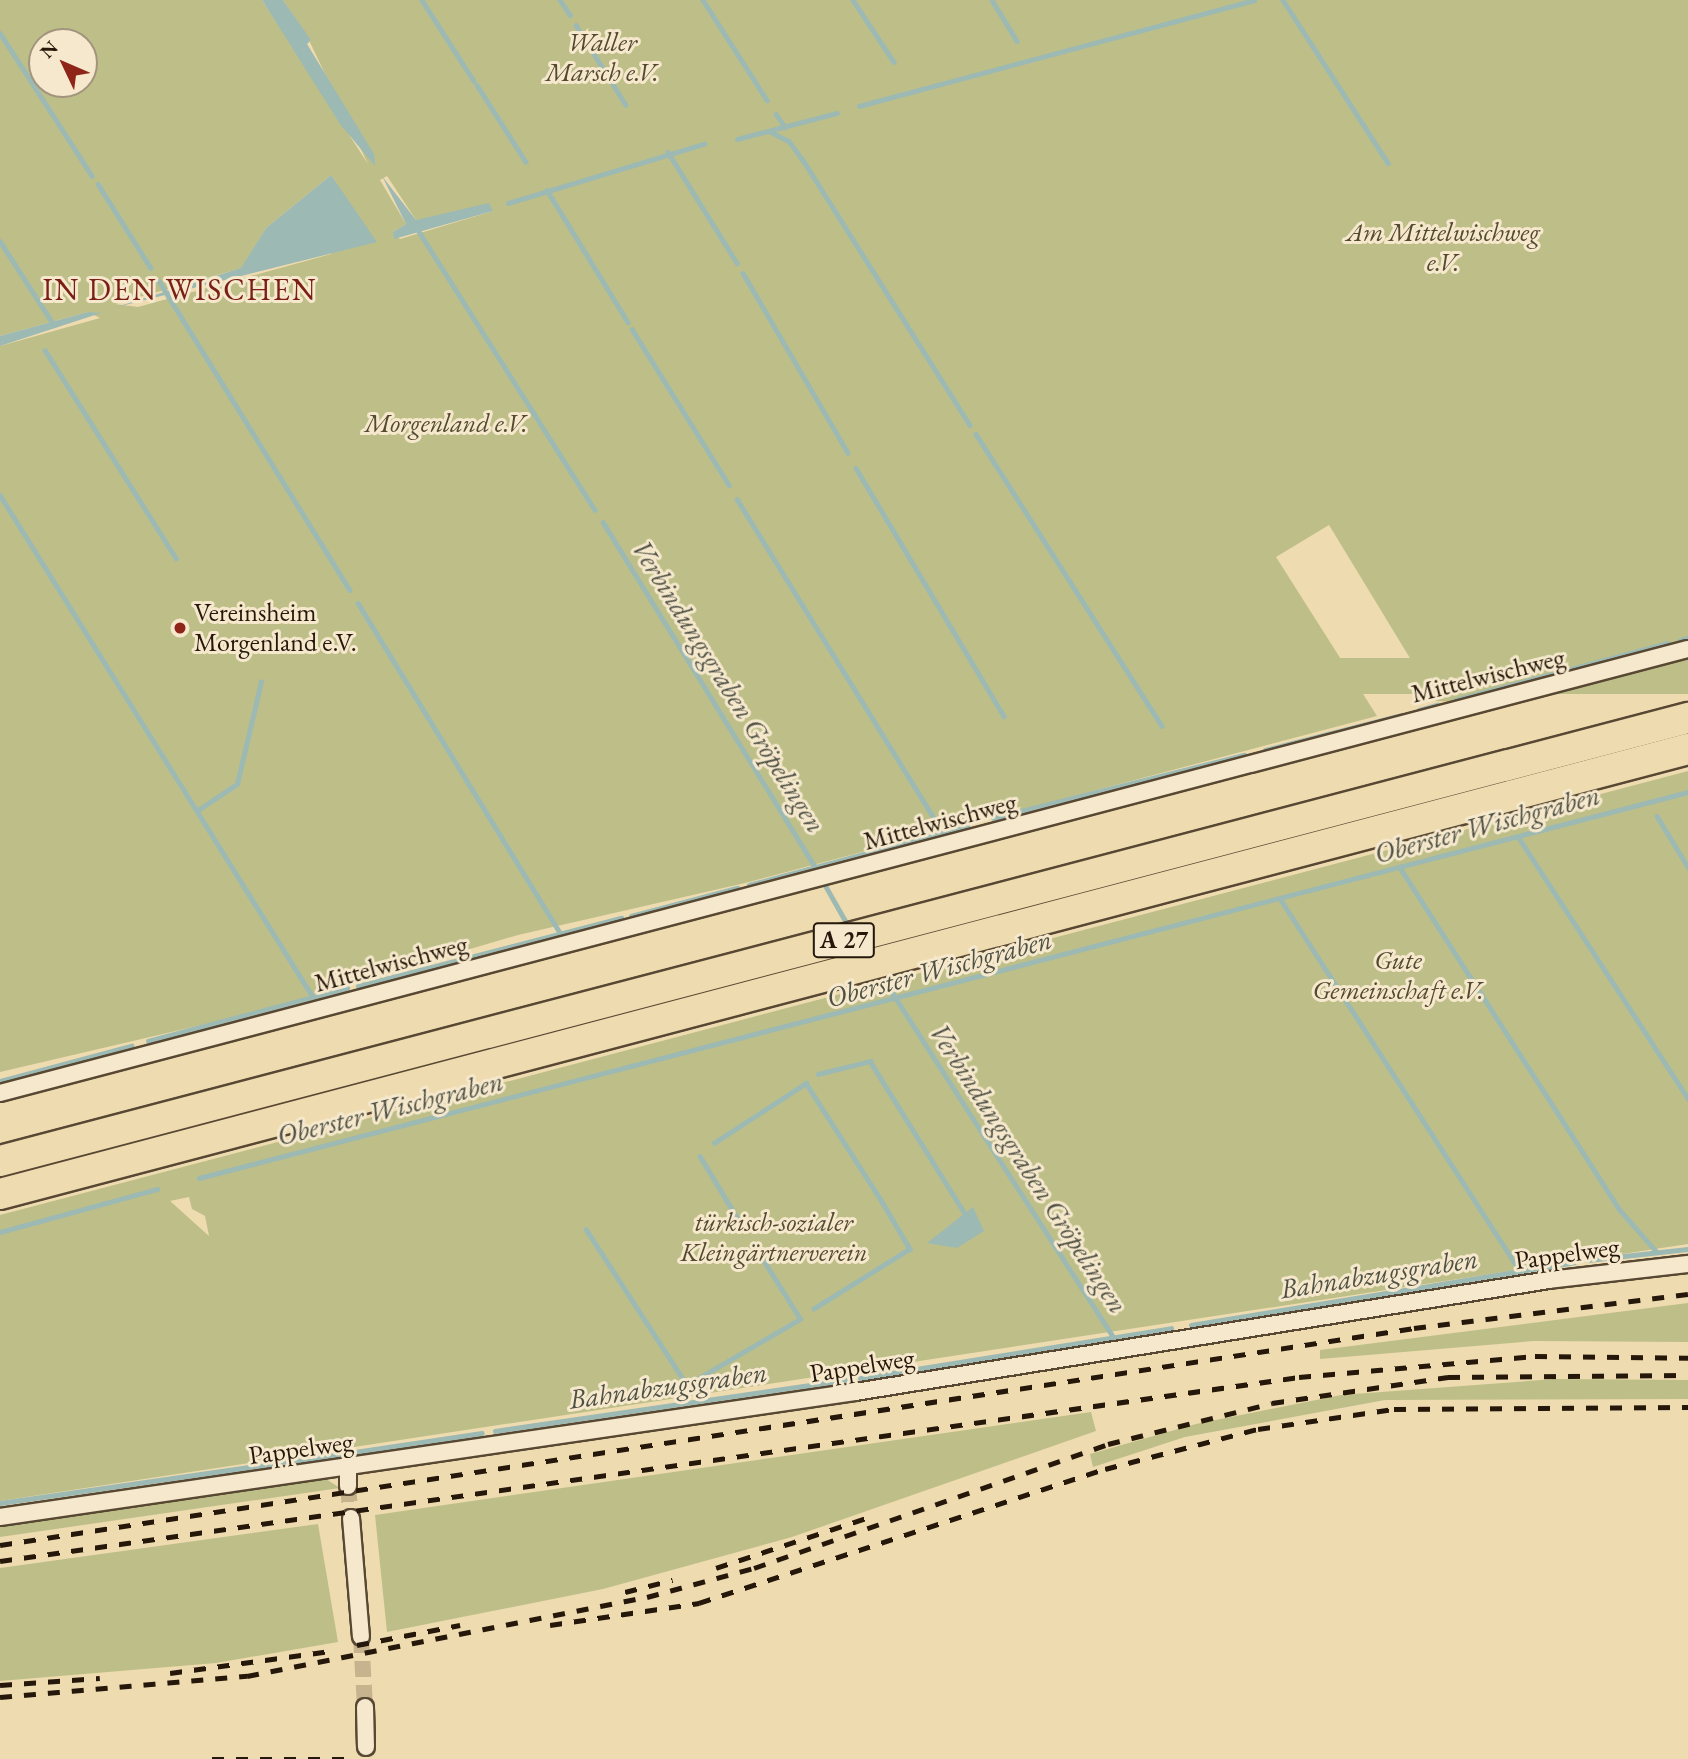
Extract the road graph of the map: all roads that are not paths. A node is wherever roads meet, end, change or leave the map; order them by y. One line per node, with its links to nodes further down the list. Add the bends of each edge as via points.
1 (1688, 649): 4 (street, Mittelwischweg)
2 (1688, 718): 5 (highway, A 27)
3 (1688, 749): 6 (highway, A 27)
4 (0, 1093)
5 (0, 1161)
6 (0, 1194)
7 (1688, 1264): 8 (street, Pappelweg, via 1549,1280)
8 (348, 1467): 9 (street); 10 (street, Pappelweg)
9 (348, 1486)
10 (0, 1517)
11 (351, 1518): 12 (street)
12 (361, 1637)
13 (365, 1707): 14 (street)
14 (366, 1747)

